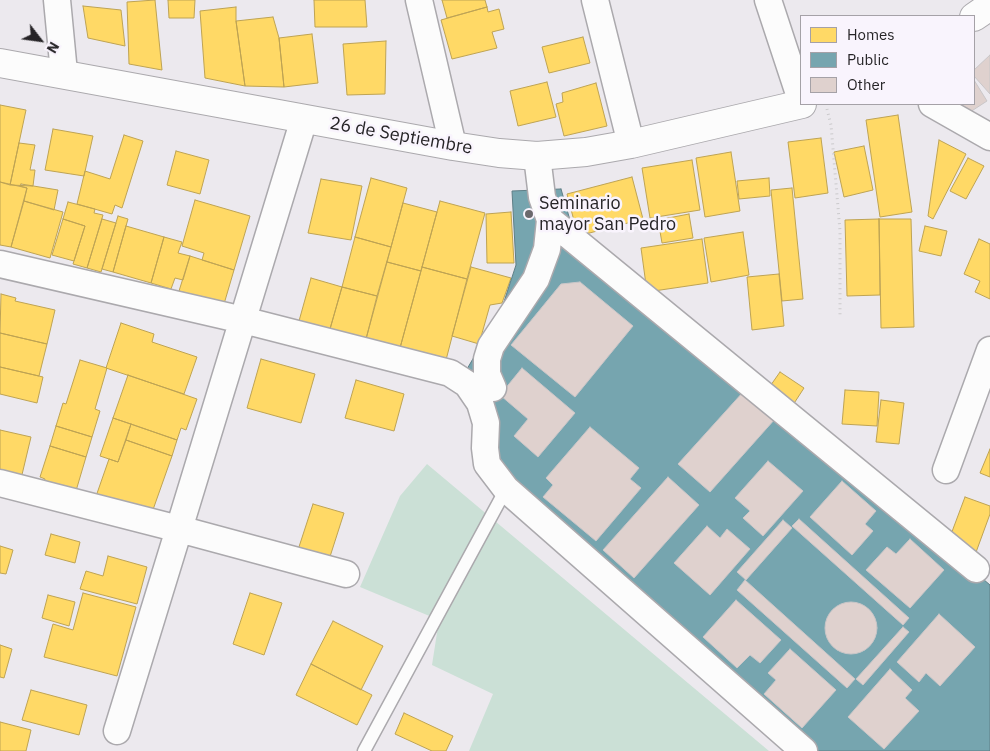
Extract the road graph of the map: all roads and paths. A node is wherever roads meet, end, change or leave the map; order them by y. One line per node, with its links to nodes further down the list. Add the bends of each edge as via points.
1 (57, 0): 8 (street)
2 (419, 0): 16 (street)
3 (595, 0): 15 (street)
4 (768, 0): 9 (street)
5 (990, 6): 6 (street)
6 (975, 16)
7 (0, 63): 8 (street, 26 de Septiembre)
8 (64, 73): 13 (street, 26 de Septiembre)
9 (800, 96)
10 (800, 102): 15 (street, 26 de Septiembre)
11 (826, 105): 20 (path, via 831,125 840,231)
12 (934, 105): 14 (street)
13 (304, 119): 16 (street, 26 de Septiembre); 21 (street)
14 (990, 137)
15 (631, 144): 17 (street, 26 de Septiembre)
16 (453, 146): 17 (street, 26 de Septiembre)
17 (537, 156): 18 (street, via 542,197)
18 (550, 220): 23 (street, via 547,249 536,279 492,346 487,359 487,374); 28 (street)
19 (0, 264): 21 (street)
20 (840, 317)
21 (243, 320): 26 (street, via 450,373 467,384 480,404 486,423 484,448 487,464); 27 (street)
22 (990, 350): 24 (street)
23 (493, 388)
24 (946, 470)
25 (0, 483): 27 (street)
26 (506, 489): 31 (lane); 32 (street)
27 (180, 528): 29 (street); 30 (street)
28 (976, 569)
29 (346, 574)
30 (117, 732)
31 (364, 751)
32 (804, 751)

